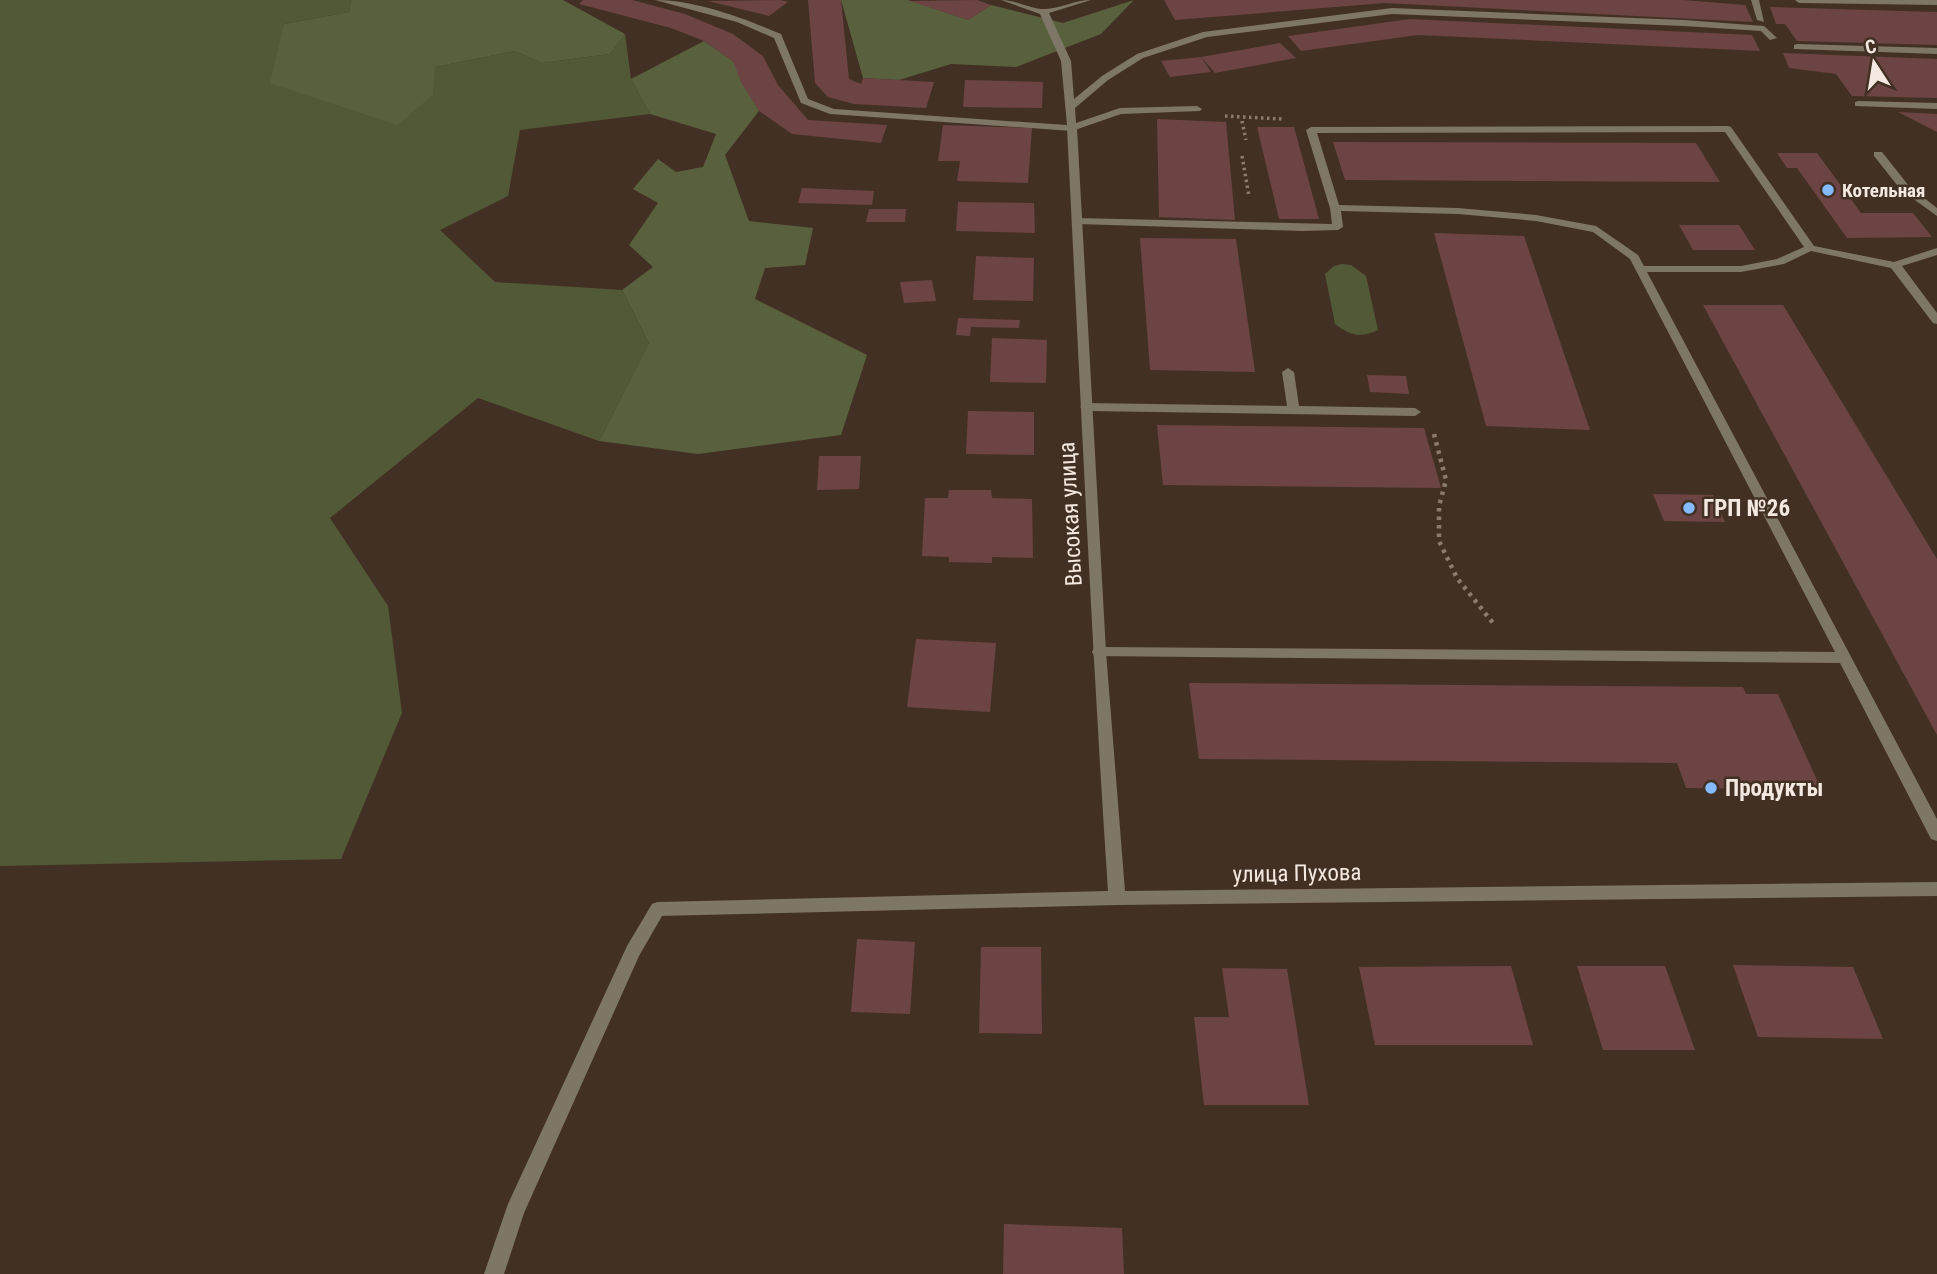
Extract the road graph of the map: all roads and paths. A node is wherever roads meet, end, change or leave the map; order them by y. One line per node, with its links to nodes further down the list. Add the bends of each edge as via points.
1 (659, 0): 17 (street, via 740,20 778,36 804,101 833,112)
2 (1004, 0): 7 (street)
3 (1087, 0): 7 (street)
4 (1755, 0): 8 (street)
5 (1799, 0): 6 (street)
6 (1937, 2)
7 (1044, 12): 14 (street, Высокая улица, via 1066,61)
8 (1761, 20)
9 (1773, 38): 14 (street, via 1765,29 1684,23 1392,11 1206,34 1140,56)
10 (1797, 47): 11 (street)
11 (1937, 51)
12 (1858, 104): 13 (street)
13 (1937, 106)
14 (1070, 107): 17 (street, Высокая улица)
15 (1197, 109): 16 (path); 17 (street, via 1120,111)
16 (1242, 121): 18 (path, via 1293,119); 19 (path)
17 (1072, 128): 24 (street, Высокая улица)
18 (1311, 130): 22 (street); 26 (street, via 1728,129)
19 (1247, 140)
20 (1878, 154): 23 (street, via 1905,188)
21 (1242, 156): 25 (path)
22 (1335, 208): 25 (street, via 1339,227); 29 (street, via 1458,211 1596,229 1634,257)
23 (1937, 213)
24 (1077, 221): 25 (street); 32 (street, Высокая улица)
25 (1253, 225)
26 (1810, 248): 28 (street); 29 (street, via 1780,262 1741,269)
27 (1937, 251): 28 (street)
28 (1895, 265): 30 (street)
29 (1641, 269): 37 (street)
30 (1937, 321)
31 (1288, 372): 33 (street)
32 (1086, 407): 33 (street); 35 (street, Высокая улица)
33 (1294, 410): 34 (street)
34 (1415, 412): 36 (path, via 1432,426 1446,480 1439,506 1439,541 1457,578)
35 (1099, 652): 36 (street); 40 (street, Высокая улица)
36 (1520, 656): 37 (street)
37 (1845, 658): 38 (street)
38 (1937, 834)
39 (1937, 889): 40 (street, улица Пухова)
40 (1117, 898): 41 (street, улица Пухова, via 658,909 633,951 515,1211)
41 (494, 1274)

